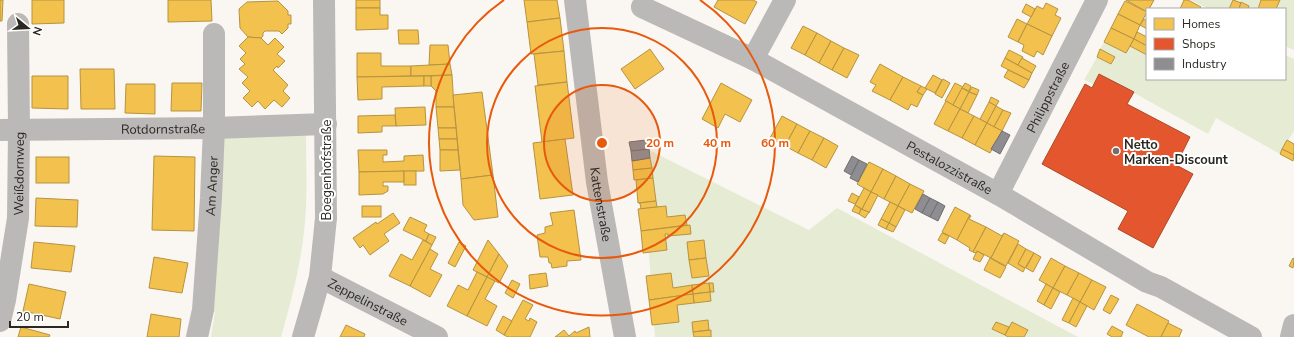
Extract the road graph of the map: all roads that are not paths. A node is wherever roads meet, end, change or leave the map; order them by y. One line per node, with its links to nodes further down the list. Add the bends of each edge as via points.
1 (324, 0): 9 (street, Boegenhofstraße)
2 (576, 0): 19 (street, Kattenstraße, via 597,182)
3 (785, 0): 8 (street)
4 (1097, 0): 12 (street, Philippstraße)
5 (642, 7): 8 (street, Pestalozzistraße)
6 (18, 24): 11 (street, Weißdornweg)
7 (214, 34): 10 (street, Am Anger)
8 (753, 59): 12 (street, Pestalozzistraße)
9 (326, 124): 10 (street, Rotdornstraße); 13 (street, Boegenhofstraße, via 326,218)
10 (214, 128): 11 (street, Rotdornstraße); 16 (street, Am Anger, via 203,310)
11 (10, 130): 14 (street, Weißdornweg, via 18,218)
12 (998, 194): 20 (street, Pestalozzistraße, via 1147,282 1161,286)
13 (320, 277): 17 (street, Boegenhofstraße); 18 (street, Zeppelinstraße)
14 (0, 321)
15 (1294, 325): 21 (street)
16 (197, 337)
17 (303, 337)
18 (437, 337)
19 (625, 337)
20 (1251, 337)
21 (1290, 337)

